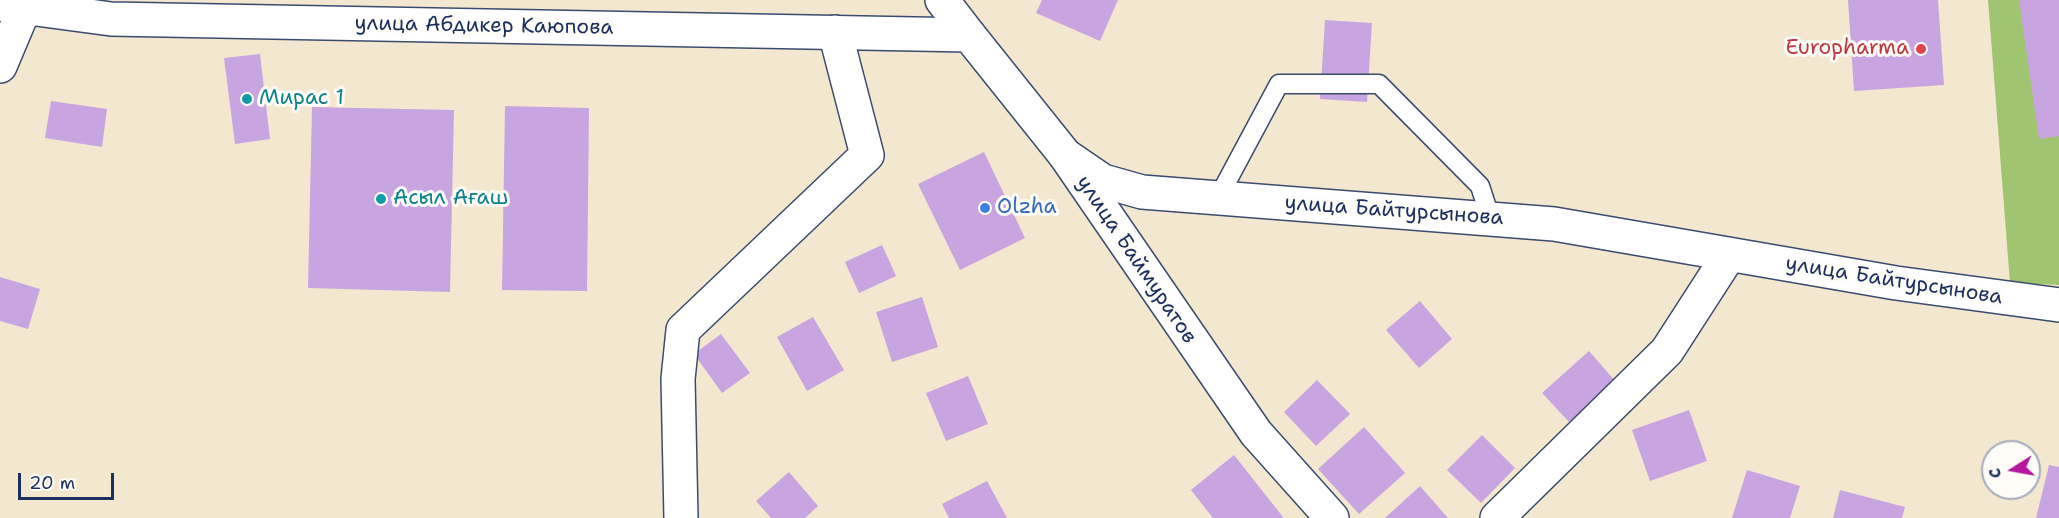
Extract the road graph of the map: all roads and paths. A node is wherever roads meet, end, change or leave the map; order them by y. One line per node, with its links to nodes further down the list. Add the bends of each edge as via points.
1 (942, 0): 4 (street, улица Баймуратов)
2 (12, 6): 3 (street, улица Абдикер Каюпова, via 111,19); 5 (street)
3 (835, 32): 4 (street, улица Абдикер Каюпова); 11 (street, via 867,155 683,330 678,380)
4 (969, 35): 6 (street, улица Баймуратов)
5 (0, 66)
6 (1065, 155): 7 (street, улица Байтурсынова, via 1103,181 1142,192); 12 (street, улица Баймуратов, via 1256,433)
7 (1218, 198): 8 (street, улица Байтурсынова); 8 (lane, via 1280,84 1379,84 1480,186)
8 (1490, 217): 9 (street, улица Байтурсынова, via 1554,224)
9 (1729, 255): 10 (street, улица Байтурсынова); 13 (street, via 1667,351)
10 (2059, 305)
11 (681, 518)
12 (1332, 518)
13 (1497, 518)

